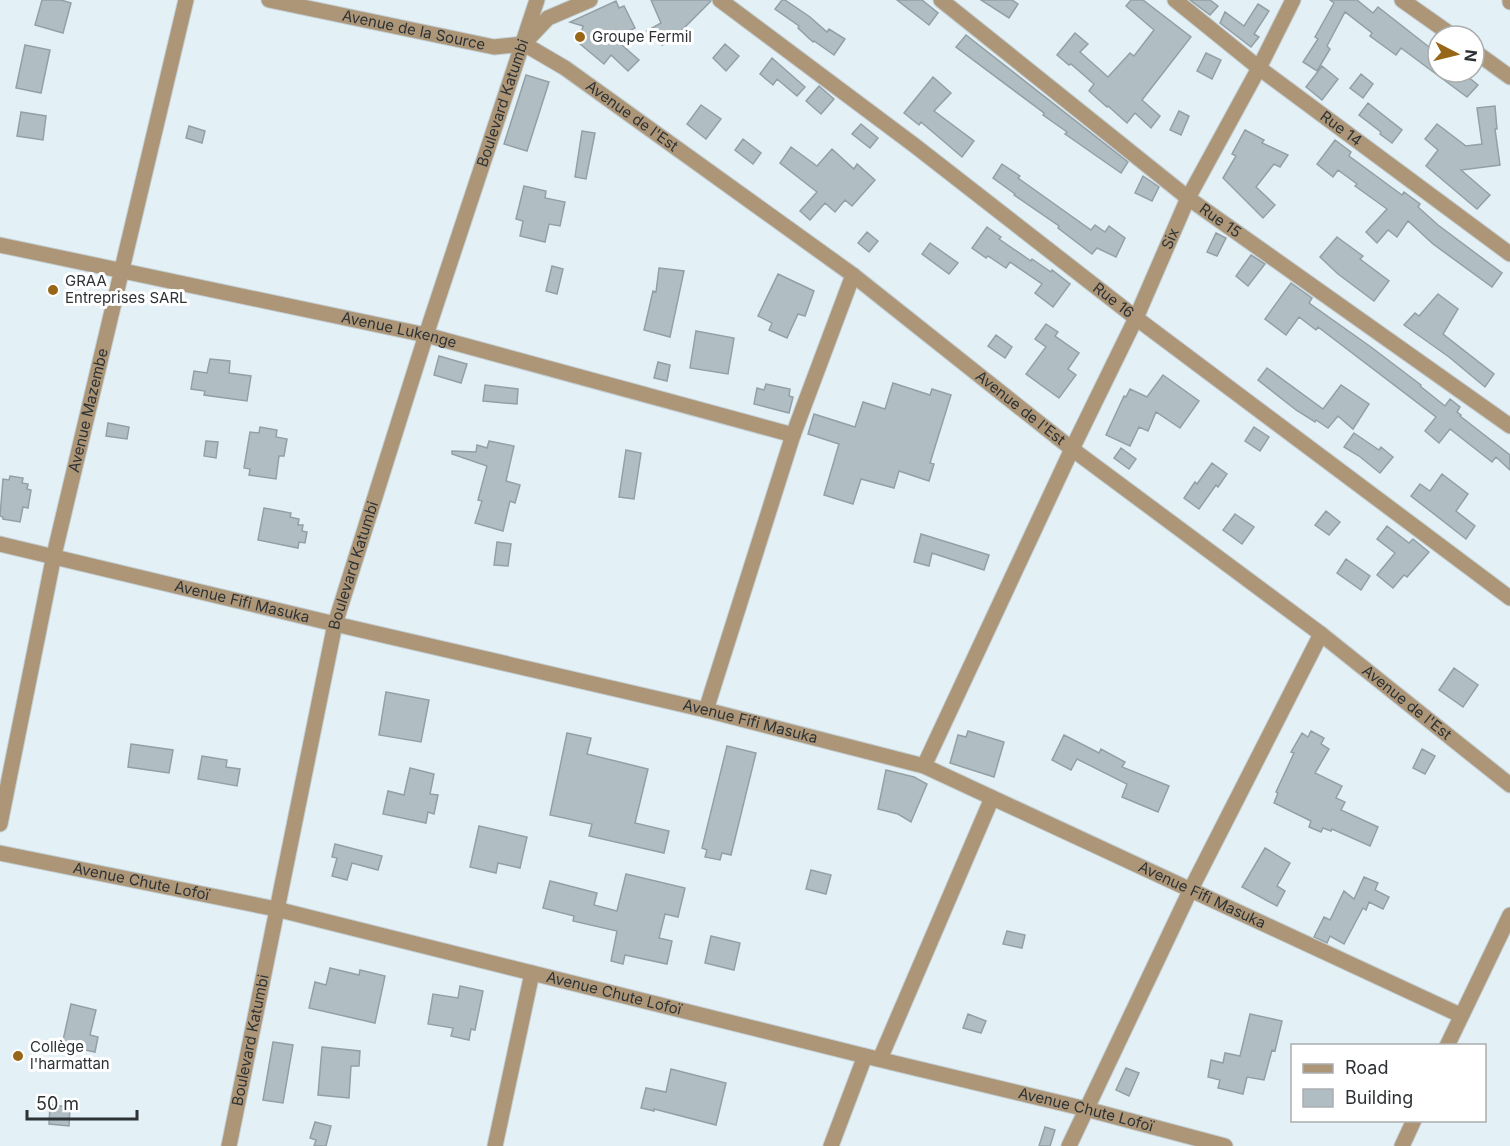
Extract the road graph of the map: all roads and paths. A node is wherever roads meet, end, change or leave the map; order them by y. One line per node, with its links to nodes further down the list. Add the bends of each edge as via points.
1 (186, 0): 18 (street, Avenue Mazembe)
2 (268, 0): 11 (street, Avenue de la Source, via 494,46)
3 (537, 0): 11 (street, Boulevard Katumbi)
4 (590, 0): 11 (street, via 548,18)
5 (720, 0): 20 (street, Rue 16)
6 (941, 0): 15 (street, Rue 15)
7 (1174, 0): 13 (street, Rue 14)
8 (1293, 0): 13 (street, Six)
9 (1402, 0): 10 (street)
10 (1436, 24)
11 (524, 44): 19 (street, Avenue de l'Est, via 565,68); 21 (street, Boulevard Katumbi)
12 (1486, 60): 14 (street)
13 (1259, 68): 15 (street, Six); 17 (street, Rue 14)
14 (1510, 77)
15 (1188, 198): 20 (street, Six); 22 (street, Rue 15)
16 (0, 245): 18 (street, Avenue Lukenge)
17 (1510, 254)
18 (122, 272): 21 (street, Avenue Lukenge); 26 (street, Avenue Mazembe)
19 (853, 275): 23 (street); 24 (street, Avenue de l'Est)
20 (1136, 318): 24 (street, Six); 27 (street, Rue 16)
21 (426, 335): 23 (street, Avenue Lukenge); 28 (street, Boulevard Katumbi)
22 (1510, 426)
23 (793, 435): 30 (street)
24 (1072, 449): 29 (street, Avenue de l'Est); 31 (street, Six)
25 (0, 544): 26 (street, Avenue Fifi Masuka)
26 (54, 555): 28 (street, Avenue Fifi Masuka); 34 (street, Avenue Mazembe)
27 (1510, 598)
28 (335, 624): 30 (street, Avenue Fifi Masuka); 37 (street, Boulevard Katumbi)
29 (1321, 634): 32 (street, Avenue de l'Est); 36 (street)
30 (706, 710): 31 (street, Avenue Fifi Masuka)
31 (924, 766): 33 (street, Avenue Fifi Masuka)
32 (1510, 785)
33 (992, 798): 36 (street, Avenue Fifi Masuka); 43 (street)
34 (0, 824)
35 (0, 853): 37 (street, Avenue Chute Lofoï)
36 (1190, 891): 40 (street, Avenue Fifi Masuka); 44 (street)
37 (276, 909): 39 (street, Avenue Chute Lofoï); 46 (street, Boulevard Katumbi)
38 (1510, 915): 40 (street)
39 (532, 973): 42 (street, Avenue Chute Lofoï); 47 (street)
40 (1460, 1015): 41 (street)
41 (1448, 1044)
42 (865, 1056): 43 (street, Avenue Chute Lofoï); 48 (street)
43 (880, 1059): 44 (street, Avenue Chute Lofoï)
44 (1086, 1109): 49 (street); 50 (street, Avenue Chute Lofoï)
45 (1413, 1122): 51 (street)
46 (229, 1146)
47 (495, 1146)
48 (831, 1146)
49 (1069, 1146)
50 (1225, 1146)
51 (1402, 1146)

